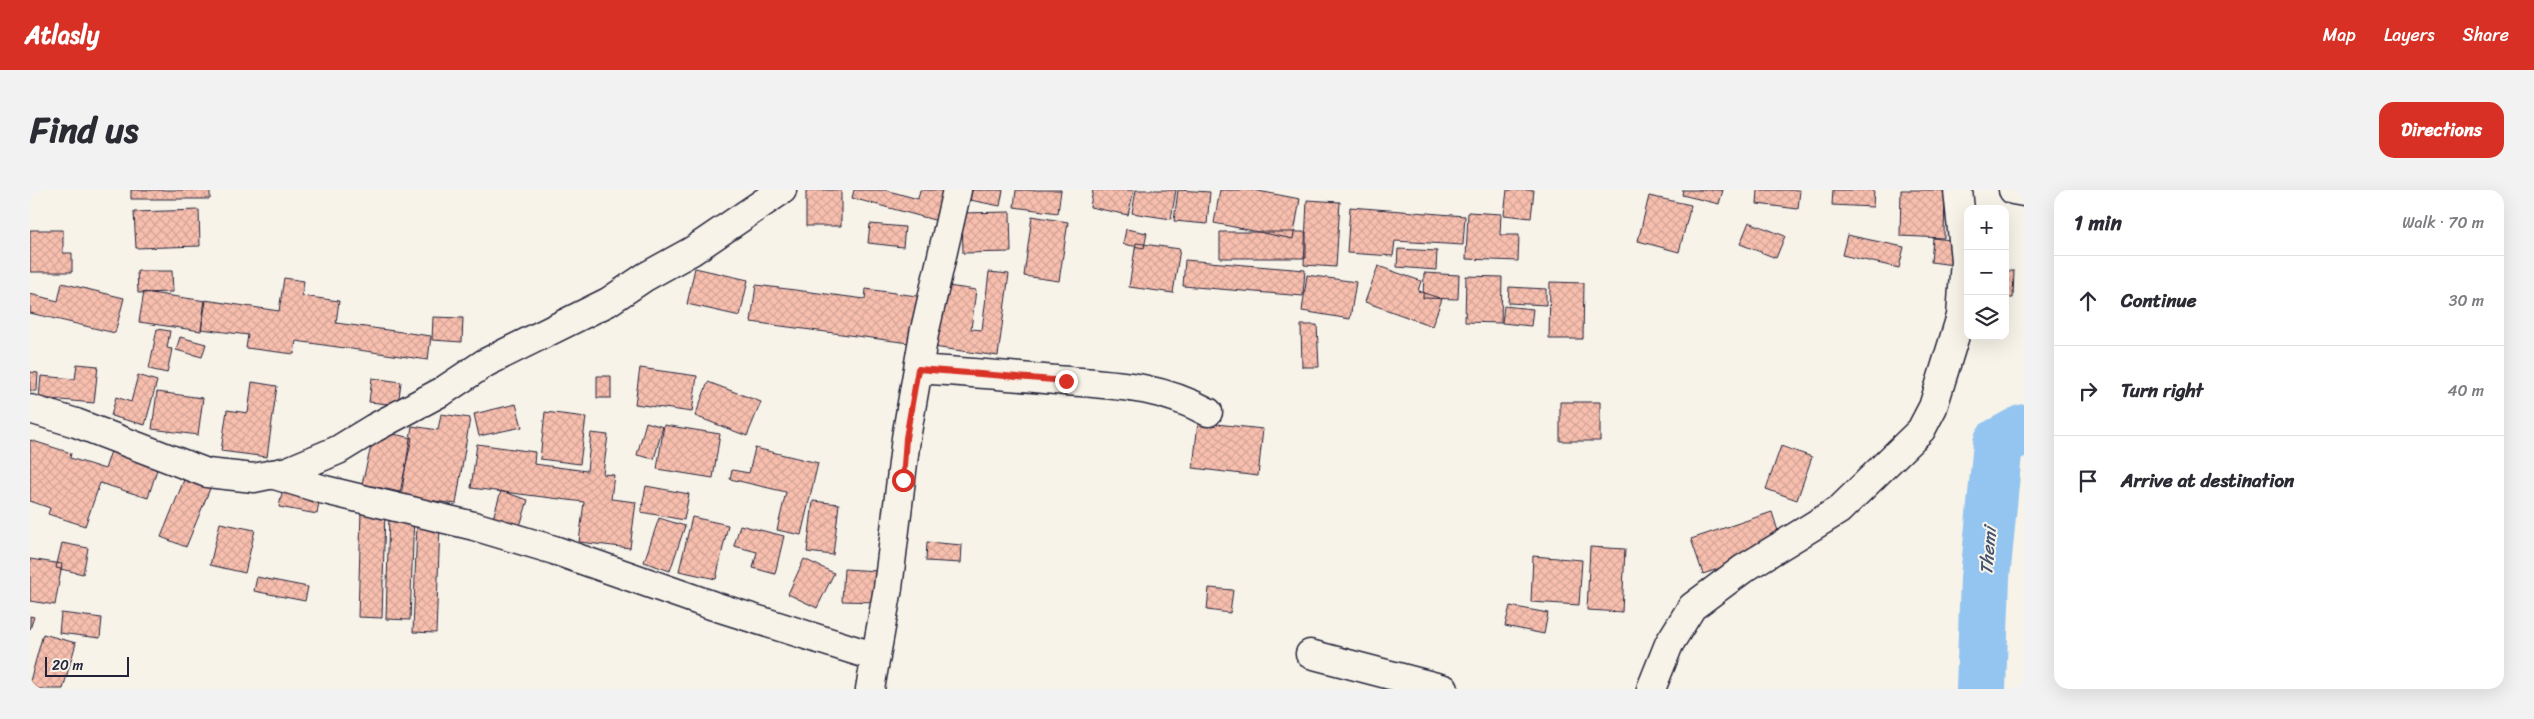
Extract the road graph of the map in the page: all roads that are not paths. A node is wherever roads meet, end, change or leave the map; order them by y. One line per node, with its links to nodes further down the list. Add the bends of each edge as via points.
1 (782, 190): 9 (street, via 692,251 608,302 485,362 443,391 338,450 288,471)
2 (957, 190): 6 (street)
3 (1958, 190): 14 (street, via 1965,260 1961,316 1933,407 1921,430 1839,510 1743,569 1692,608 1669,644)
4 (2013, 190): 5 (street)
5 (2024, 192)
6 (918, 369): 8 (street, via 1124,385 1162,392); 11 (street)
7 (30, 410): 9 (street, via 76,423 207,473 254,478)
8 (1208, 412)
9 (271, 474): 11 (street, via 546,547 714,606)
10 (1310, 654): 13 (street)
11 (876, 657): 12 (street)
12 (870, 689)
13 (1444, 689)
14 (1651, 689)

